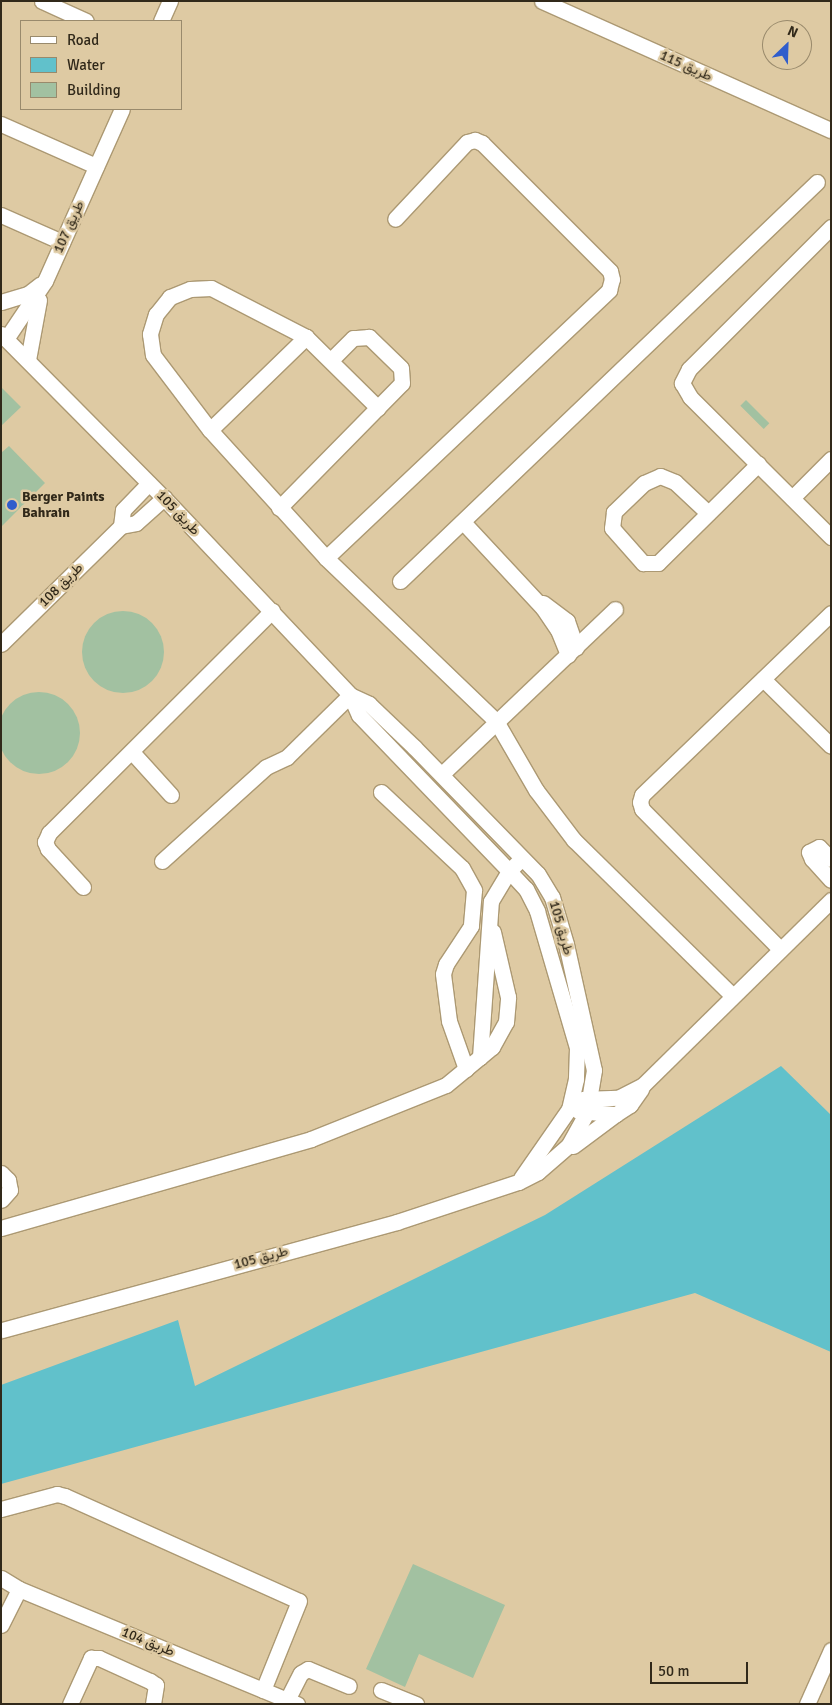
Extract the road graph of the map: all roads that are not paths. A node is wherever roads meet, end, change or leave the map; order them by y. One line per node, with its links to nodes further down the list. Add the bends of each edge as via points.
1 (42, 1): 4 (street)
2 (170, 1): 5 (street)
3 (542, 1): 8 (street, طريق 115)
4 (84, 20)
5 (161, 20)
6 (122, 110): 9 (street, طريق 107)
7 (1, 124): 9 (street)
8 (831, 130)
9 (96, 166): 14 (street, طريق 107)
10 (817, 182): 30 (street)
11 (1, 215): 14 (street)
12 (395, 219): 33 (street, via 467,142 475,140 482,143 610,271 612,279 609,290)
13 (831, 227): 24 (street, via 684,375 684,391)
14 (62, 242): 15 (street, طريق 107)
15 (45, 281): 16 (street, via 28,294); 17 (street, طريق 107); 19 (street)
16 (1, 302)
17 (4, 336): 19 (street, طريق 105)
18 (306, 337): 20 (street); 22 (street); 22 (street, via 211,288 190,289 170,297 156,314 150,334 153,355)
19 (28, 360): 25 (street, طريق 105)
20 (331, 360): 21 (street); 21 (street, via 353,338 361,336 369,337 396,363 404,376 402,383)
21 (378, 408): 28 (street)
22 (210, 430): 28 (street)
23 (831, 460): 27 (street)
24 (758, 464): 27 (street); 29 (street)
25 (149, 483): 26 (street, طريق 105); 31 (street, طريق 108, via 123,510)
26 (164, 498): 31 (street, طريق 108, via 136,523); 36 (street, طريق 105)
27 (792, 498): 32 (street)
28 (279, 508): 33 (street)
29 (708, 513): 29 (street, via 675,482 660,476 644,483 614,512 612,528 638,558 650,564 658,563)
30 (463, 522): 34 (street); 39 (street, via 537,601)
31 (121, 526): 38 (street, طريق 108)
32 (831, 537)
33 (326, 558): 42 (street)
34 (400, 581)
35 (615, 609): 39 (street)
36 (272, 612): 41 (street, طريق 105); 44 (street)
37 (831, 613): 40 (street)
38 (1, 644)
39 (572, 651): 42 (street)
40 (763, 679): 43 (street); 58 (street, via 642,795 640,802 642,809)
41 (350, 695): 45 (street, طريق 105, via 369,704); 49 (street, طريق 105, via 359,715); 52 (street, via 286,757 266,767)
42 (496, 721): 45 (street); 59 (street, via 555,819)
43 (831, 746)
44 (132, 752): 48 (street); 55 (street, via 49,833 45,842)
45 (442, 774): 46 (street, طريق 105)
46 (455, 788): 49 (street); 50 (street, طريق 105)
47 (381, 792): 61 (street, via 462,868 474,890 471,926 443,974 449,1021)
48 (171, 795)
49 (443, 800): 53 (street, طريق 105)
50 (522, 858): 53 (street); 64 (street, طريق 105, via 552,897 566,944 594,1070)
51 (831, 859): 54 (street, via 819,848 809,852)
52 (162, 861)
53 (509, 871): 57 (street, via 496,888); 63 (street, طريق 105, via 526,889 537,911 577,1048)
54 (831, 880)
55 (83, 887)
56 (831, 900): 58 (street)
57 (489, 916): 60 (street); 60 (street, via 508,1001 501,1035)
58 (780, 948): 59 (street)
59 (732, 995): 62 (street)
60 (480, 1057): 61 (street)
61 (466, 1069): 70 (street, via 446,1085 311,1139)
62 (643, 1085): 64 (street, via 618,1098); 65 (street, via 635,1099)
63 (571, 1104): 64 (street); 68 (street)
64 (589, 1106): 65 (street); 66 (street, طريق 105, via 569,1145)
65 (616, 1114): 66 (street)
66 (556, 1159): 68 (street, طريق 105)
67 (1, 1173): 69 (street, via 10,1185 9,1194)
68 (518, 1182): 71 (street, طريق 105, via 397,1222)
69 (1, 1200)
70 (1, 1228)
71 (1, 1330)
72 (1, 1509): 78 (street, via 57,1494 65,1496 299,1601)
73 (1, 1578): 74 (street, طريق 104)
74 (18, 1589): 75 (street); 78 (street, طريق 104)
75 (1, 1625)
76 (831, 1650): 84 (street)
77 (349, 1686): 80 (street, via 308,1669 301,1673)
78 (263, 1690): 80 (street, طريق 104)
79 (381, 1690): 83 (street)
80 (292, 1702)
81 (70, 1704): 82 (street, via 91,1658 99,1658 156,1685)
82 (153, 1704)
83 (416, 1704)
84 (807, 1704)

